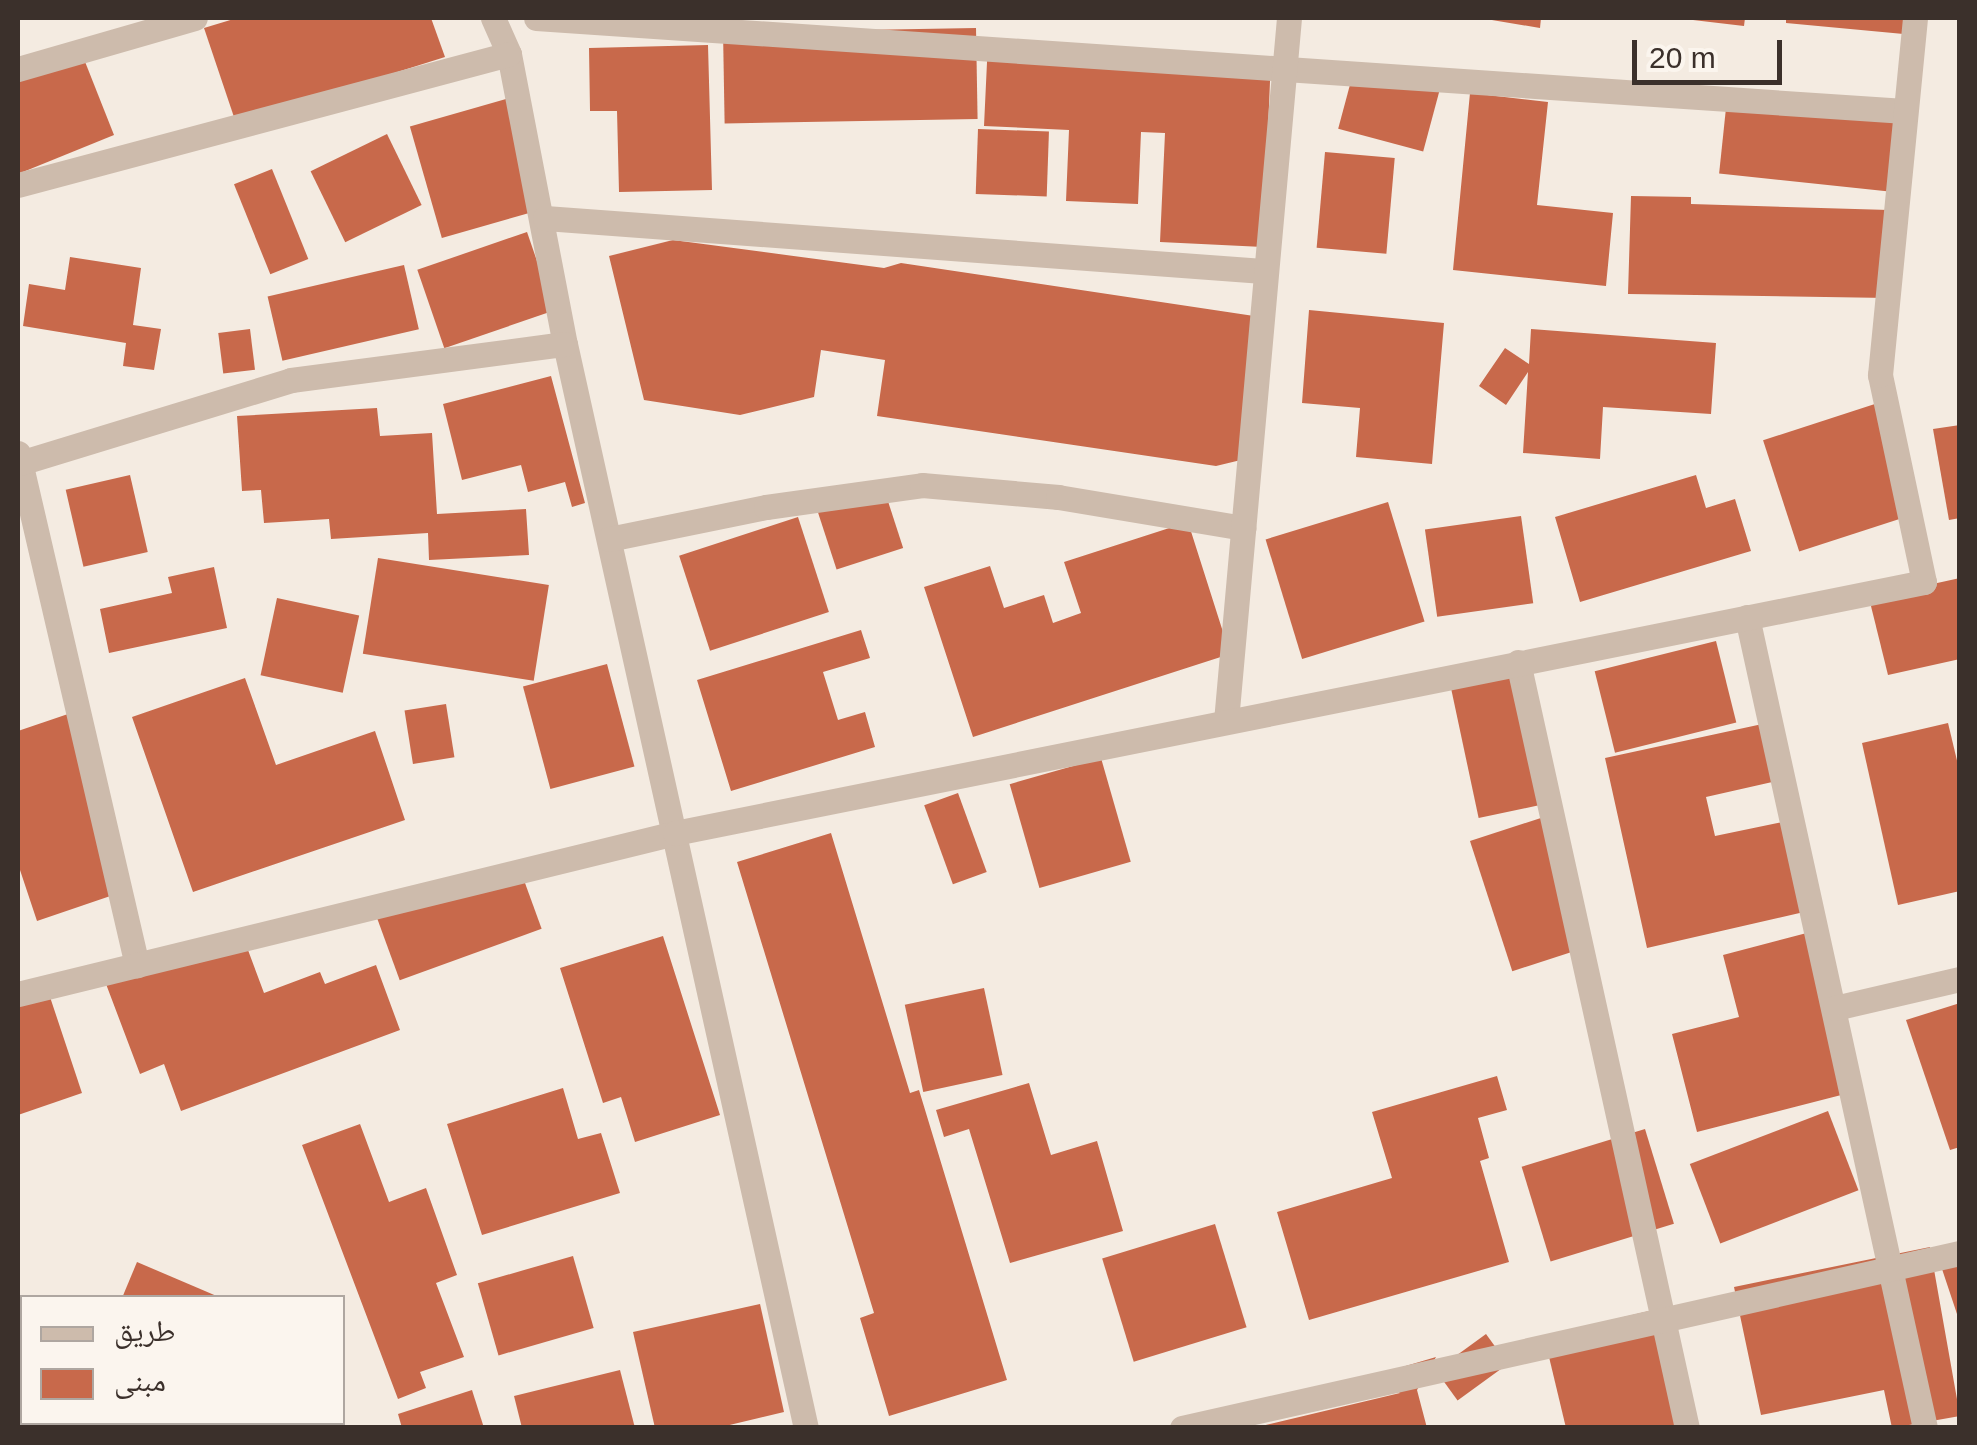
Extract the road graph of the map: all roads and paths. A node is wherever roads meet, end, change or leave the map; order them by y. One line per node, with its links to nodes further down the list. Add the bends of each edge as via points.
1 (196, 18): 7 (street)
2 (493, 18): 6 (street)
3 (536, 18): 8 (street)
4 (1288, 18): 8 (street)
5 (1915, 18): 9 (street)
6 (509, 54): 10 (street); 11 (street)
7 (18, 69)
8 (1284, 72): 9 (street); 12 (street)
9 (1905, 111): 17 (street, via 1880,375 1924,582)
10 (18, 185)
11 (545, 218): 12 (street); 13 (street)
12 (1263, 270): 15 (street)
13 (565, 344): 14 (street, via 292,380); 16 (street)
14 (19, 458): 21 (street)
15 (1244, 528): 16 (street, via 1058,497 922,485); 19 (street)
16 (610, 539): 20 (street)
17 (1747, 617): 18 (street); 24 (street)
18 (1518, 662): 19 (street); 27 (street)
19 (1226, 721): 20 (street)
20 (675, 833): 21 (street); 28 (street)
21 (136, 965): 23 (street)
22 (1960, 979): 24 (street)
23 (18, 994)
24 (1835, 1008): 26 (street)
25 (1960, 1253): 26 (street)
26 (1886, 1270): 27 (street); 31 (street)
27 (1662, 1320): 29 (street); 30 (street)
28 (806, 1428)
29 (1182, 1428)
30 (1687, 1428)
31 (1924, 1428)

